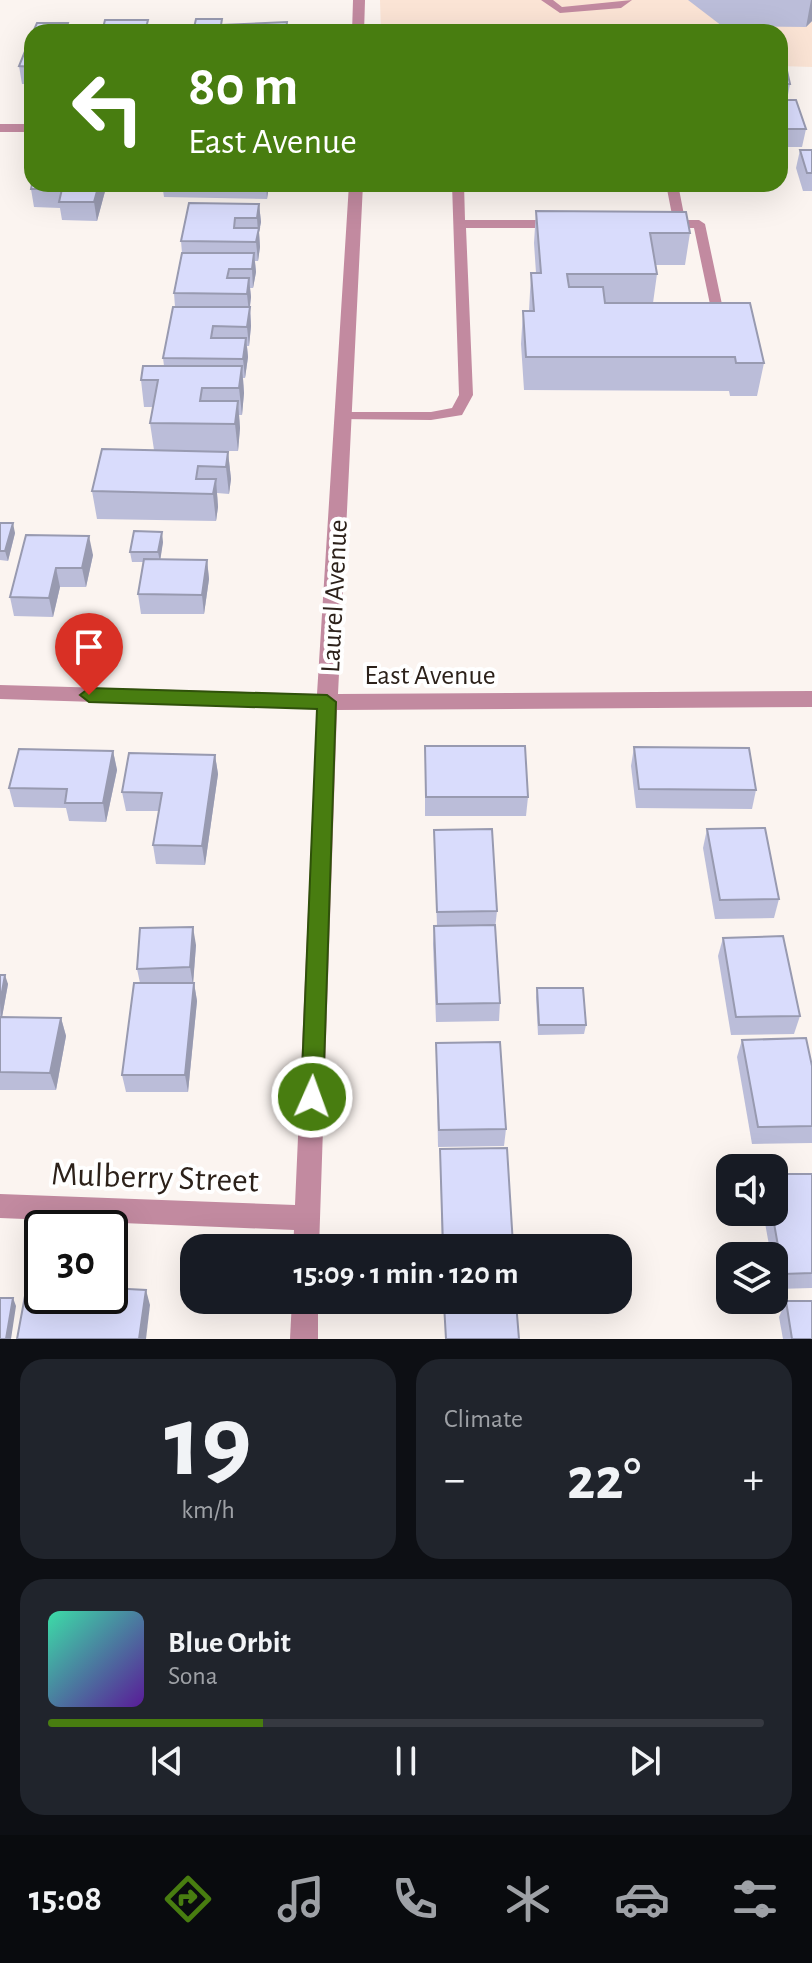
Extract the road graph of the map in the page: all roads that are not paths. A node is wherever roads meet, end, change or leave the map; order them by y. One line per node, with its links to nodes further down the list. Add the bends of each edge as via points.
1 (359, 0): 4 (street)
2 (546, 0): 3 (lane, via 560,10 621,5)
3 (627, 0)
4 (358, 24)
5 (0, 128): 6 (street)
6 (24, 128)
7 (356, 192): 15 (street, Laurel Avenue)
8 (458, 192): 10 (lane)
9 (674, 192): 13 (lane)
10 (459, 224): 11 (lane); 15 (lane, via 466,395 457,412)
11 (568, 224)
12 (653, 224): 13 (lane)
13 (680, 224): 14 (lane, via 699,224)
14 (717, 309)
15 (343, 416): 18 (street, Laurel Avenue)
16 (0, 692): 18 (street, East Avenue)
17 (812, 699): 18 (street, East Avenue)
18 (327, 702): 20 (street, Laurel Avenue)
19 (0, 1206): 20 (street, Mulberry Street)
20 (307, 1218): 21 (street, Laurel Avenue)
21 (306, 1234)
22 (305, 1314): 23 (street)
23 (304, 1339)

